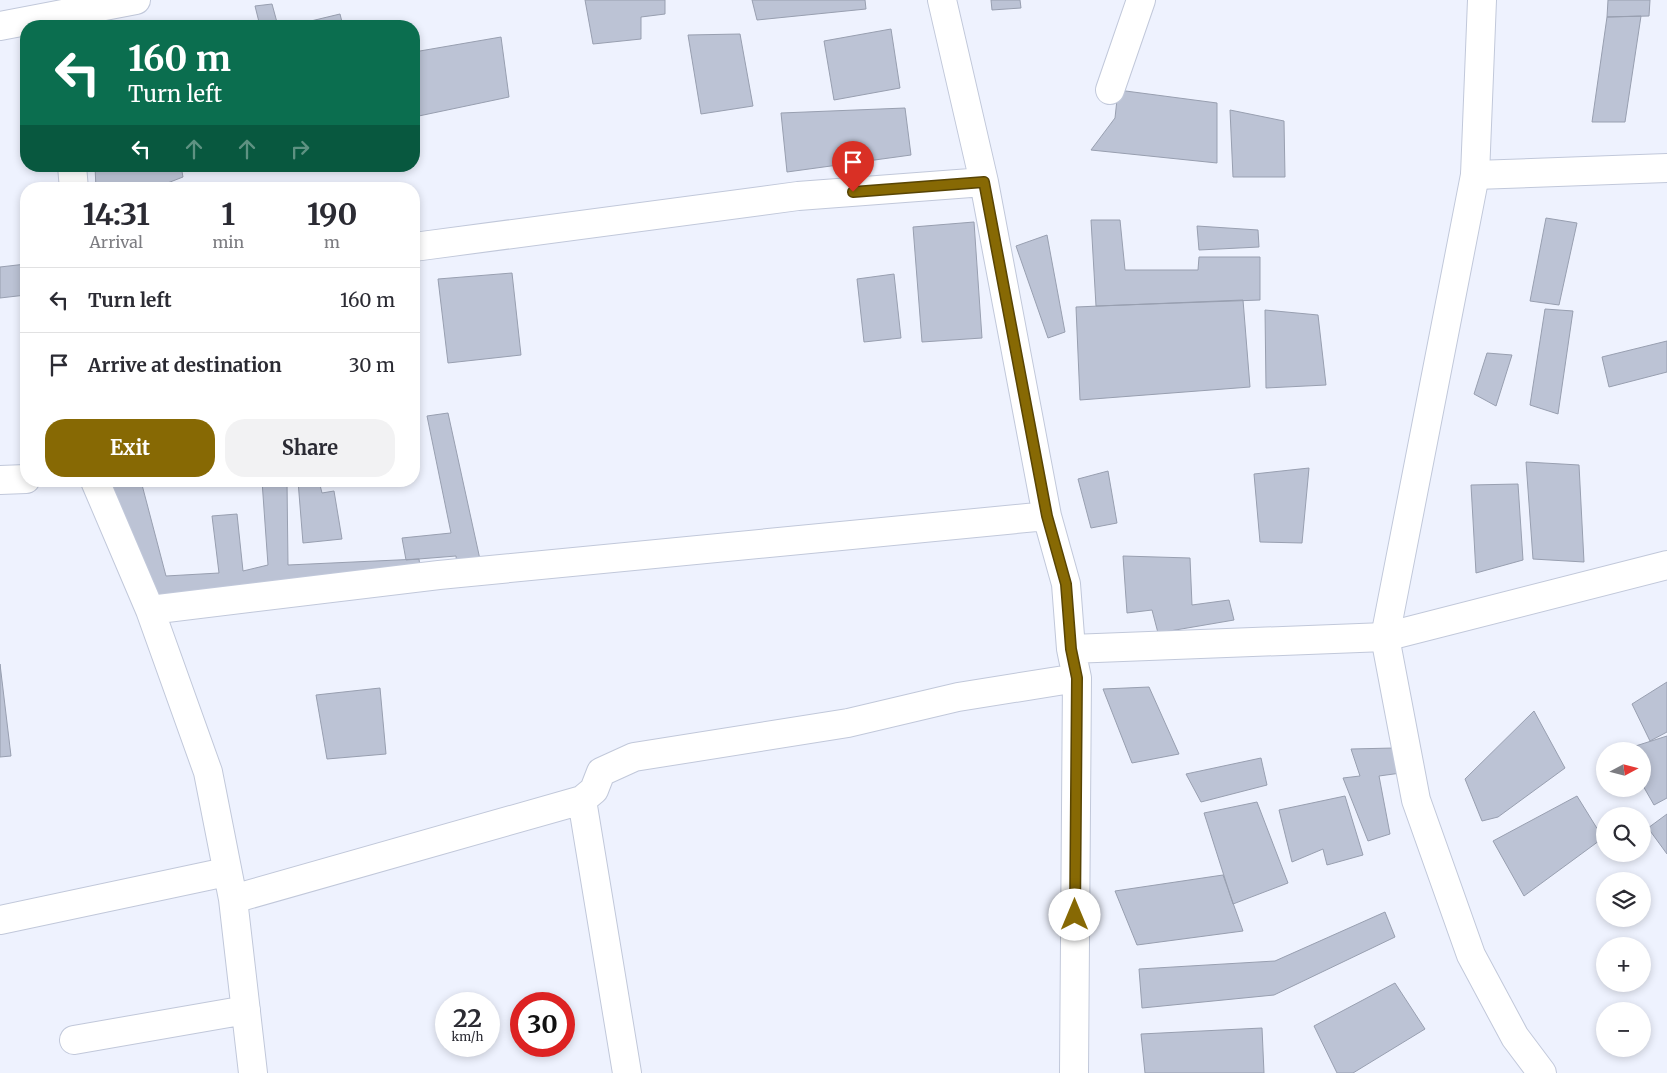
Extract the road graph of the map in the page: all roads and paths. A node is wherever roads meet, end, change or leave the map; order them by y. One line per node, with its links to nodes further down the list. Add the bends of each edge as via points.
1 (136, 0): 5 (street)
2 (942, 0): 11 (street)
3 (1141, 0): 8 (street)
4 (1482, 0): 10 (street)
5 (65, 20)
6 (20, 24): 7 (street)
7 (0, 26)
8 (1110, 90)
9 (1667, 168): 10 (street)
10 (1475, 175): 19 (street)
11 (984, 182): 12 (street, via 798,196); 16 (street)
12 (420, 246)
13 (20, 479): 14 (street)
14 (0, 480)
15 (98, 487): 18 (street)
16 (1047, 516): 18 (street, via 440,574); 20 (street, via 1066,584)
17 (1667, 565): 19 (street)
18 (150, 610): 23 (street, via 208,772)
19 (1385, 638): 20 (street); 31 (street, via 1416,800 1471,955 1515,1038)
20 (1071, 649): 21 (street)
21 (1077, 678): 22 (street, via 958,697 848,723 634,757 601,772 594,790); 30 (street)
22 (582, 800): 24 (street); 29 (street)
23 (226, 872): 24 (street); 25 (street)
24 (232, 899): 26 (street)
25 (0, 920)
26 (246, 1010): 27 (street); 28 (street)
27 (74, 1040)
28 (253, 1073)
29 (627, 1073)
30 (1074, 1073)
31 (1542, 1073)

